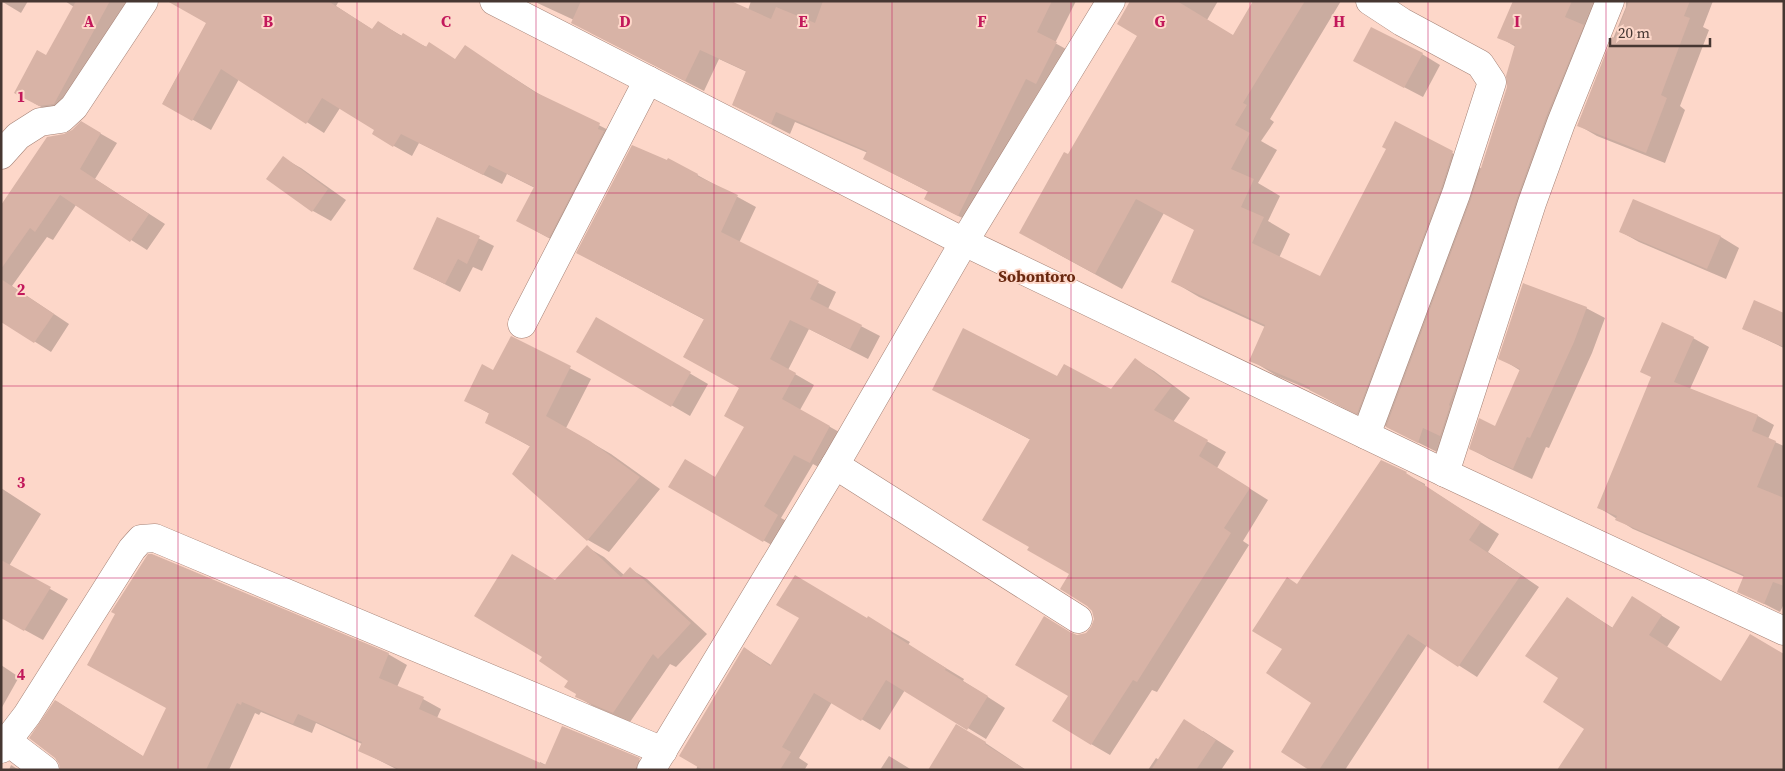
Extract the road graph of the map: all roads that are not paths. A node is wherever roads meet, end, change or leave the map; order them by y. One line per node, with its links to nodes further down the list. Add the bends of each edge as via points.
1 (144, 1): 7 (street, via 74,106 61,118 40,122 18,136)
2 (494, 1): 6 (street)
3 (1111, 1): 8 (street)
4 (1370, 1): 10 (street, via 1480,64 1492,82 1456,194)
5 (1610, 1): 12 (street, via 1535,194)
6 (648, 80): 8 (street); 9 (street)
7 (1, 154)
8 (964, 242): 10 (street); 11 (street)
9 (522, 324)
10 (1366, 435): 12 (street)
11 (835, 465): 13 (street); 16 (street)
12 (1445, 473): 14 (street)
13 (1078, 619)
14 (1784, 631)
15 (4, 745): 16 (street, via 27,715 132,549 141,539 155,538); 17 (street)
16 (657, 760)
17 (45, 770)

